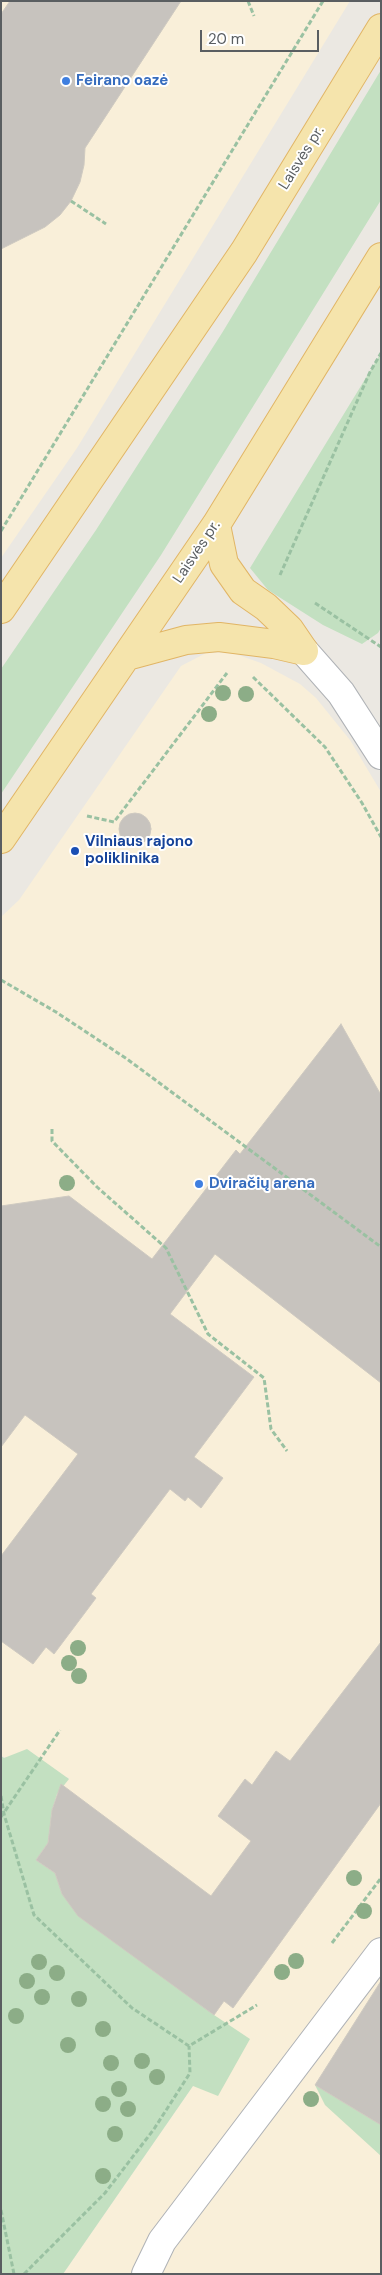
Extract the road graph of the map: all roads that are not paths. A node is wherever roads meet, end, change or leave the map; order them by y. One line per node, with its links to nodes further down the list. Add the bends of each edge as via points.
1 (381, 28): 4 (main road, Laisvės pr., via 244,252)
2 (381, 257): 3 (main road, Laisvės pr.)
3 (216, 525): 5 (main road, via 224,564 243,591 266,606 289,629); 6 (main road, Laisvės pr.)
4 (1, 609)
5 (304, 651): 6 (main road, via 219,636 186,640); 7 (street, via 341,693)
6 (127, 656): 8 (main road, Laisvės pr.)
7 (381, 755)
8 (1, 839)
9 (381, 1952): 10 (street, via 162,2241)
10 (146, 2274)

